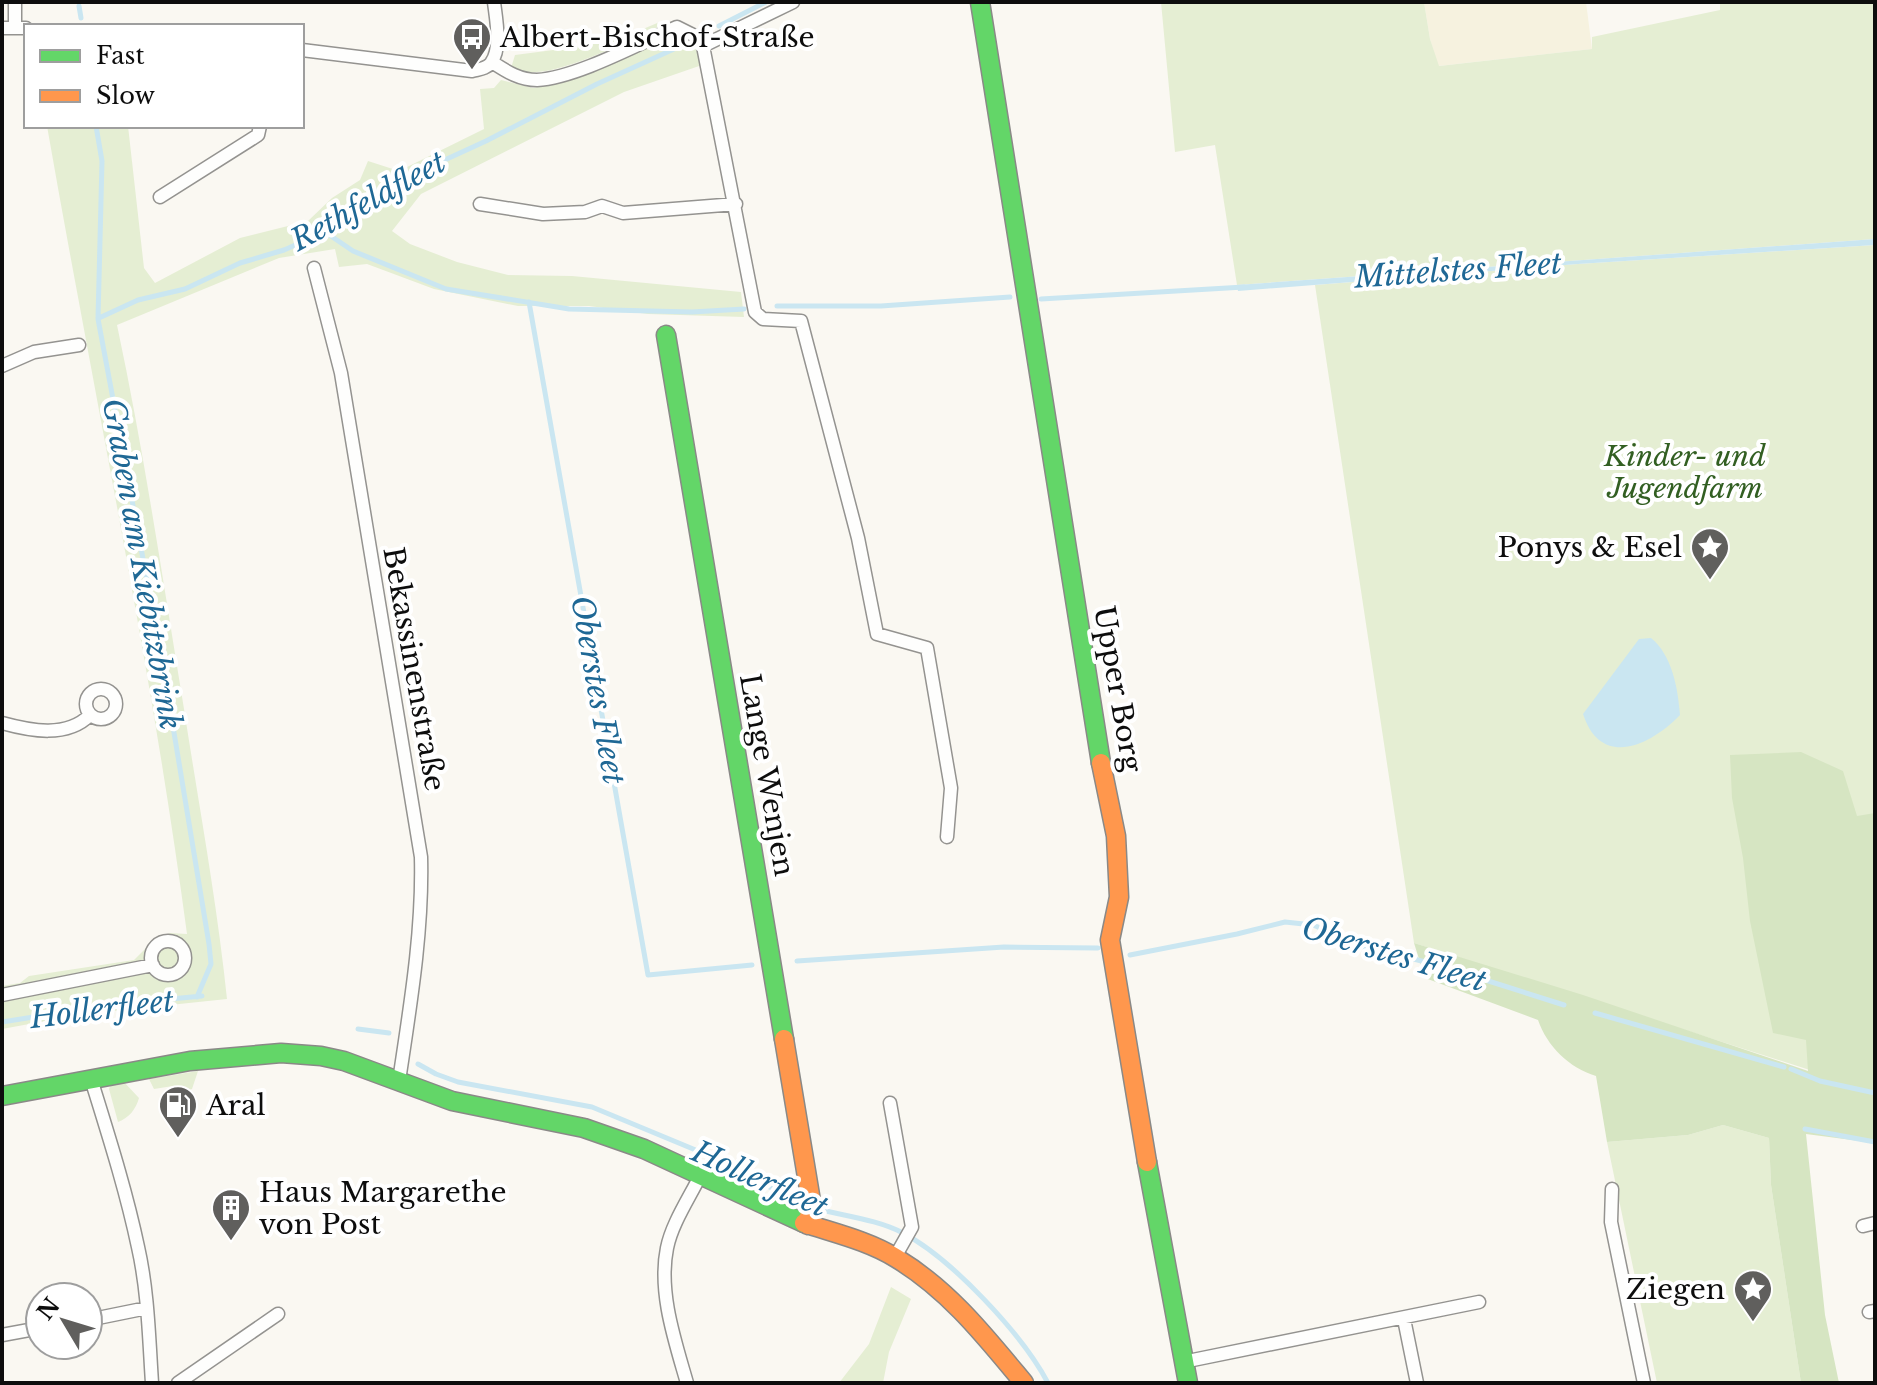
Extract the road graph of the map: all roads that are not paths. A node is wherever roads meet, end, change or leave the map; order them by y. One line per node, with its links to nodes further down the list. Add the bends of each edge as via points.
1 (15, 2): 5 (street)
2 (494, 2): 8 (street)
3 (793, 2): 6 (street)
4 (980, 2): 37 (street, Upper Borg, via 1096,739 1116,836 1119,897 1110,940)
5 (14, 28)
6 (703, 46): 8 (street, via 699,38 677,27 585,68 538,80 515,77); 12 (street)
7 (304, 50): 8 (street, via 472,71 485,68)
8 (494, 56)
9 (260, 128): 10 (street, via 258,135)
10 (160, 197)
11 (480, 204): 12 (street, via 543,214 602,206 623,213)
12 (736, 204): 19 (street, via 755,312 763,319 801,321 858,538 877,634 927,648 951,788)
13 (314, 268): 23 (street, Bekassinenstraße, via 341,373 421,857 417,943)
14 (666, 335): 28 (street, Lange Wenjen)
15 (79, 345): 16 (street, via 34,352)
16 (2, 366)
17 (90, 715): 18 (street, via 80,725 36,732)
18 (2, 723)
19 (947, 837)
20 (153, 965): 21 (street)
21 (2, 995)
22 (91, 1079): 23 (street, via 190,1061 281,1053 333,1058); 24 (street); 31 (street, via 135,1233)
23 (399, 1081): 26 (street, via 452,1101 584,1128)
24 (2, 1096)
25 (890, 1103): 29 (street, via 912,1227)
26 (701, 1174): 28 (street, via 788,1218); 40 (street, via 668,1245 664,1273)
27 (1612, 1189): 44 (street, via 1611,1222)
28 (810, 1212): 29 (street)
29 (895, 1257): 41 (street, via 962,1309)
30 (1479, 1302): 34 (street)
31 (147, 1308): 33 (street); 38 (street)
32 (278, 1314): 39 (street)
33 (104, 1317)
34 (1404, 1319): 37 (street); 43 (street)
35 (24, 1331): 36 (street)
36 (2, 1335)
37 (1183, 1362): 42 (street, Upper Borg)
38 (152, 1383)
39 (178, 1383)
40 (687, 1383)
41 (1024, 1383)
42 (1188, 1383)
43 (1417, 1383)
44 (1644, 1383)

